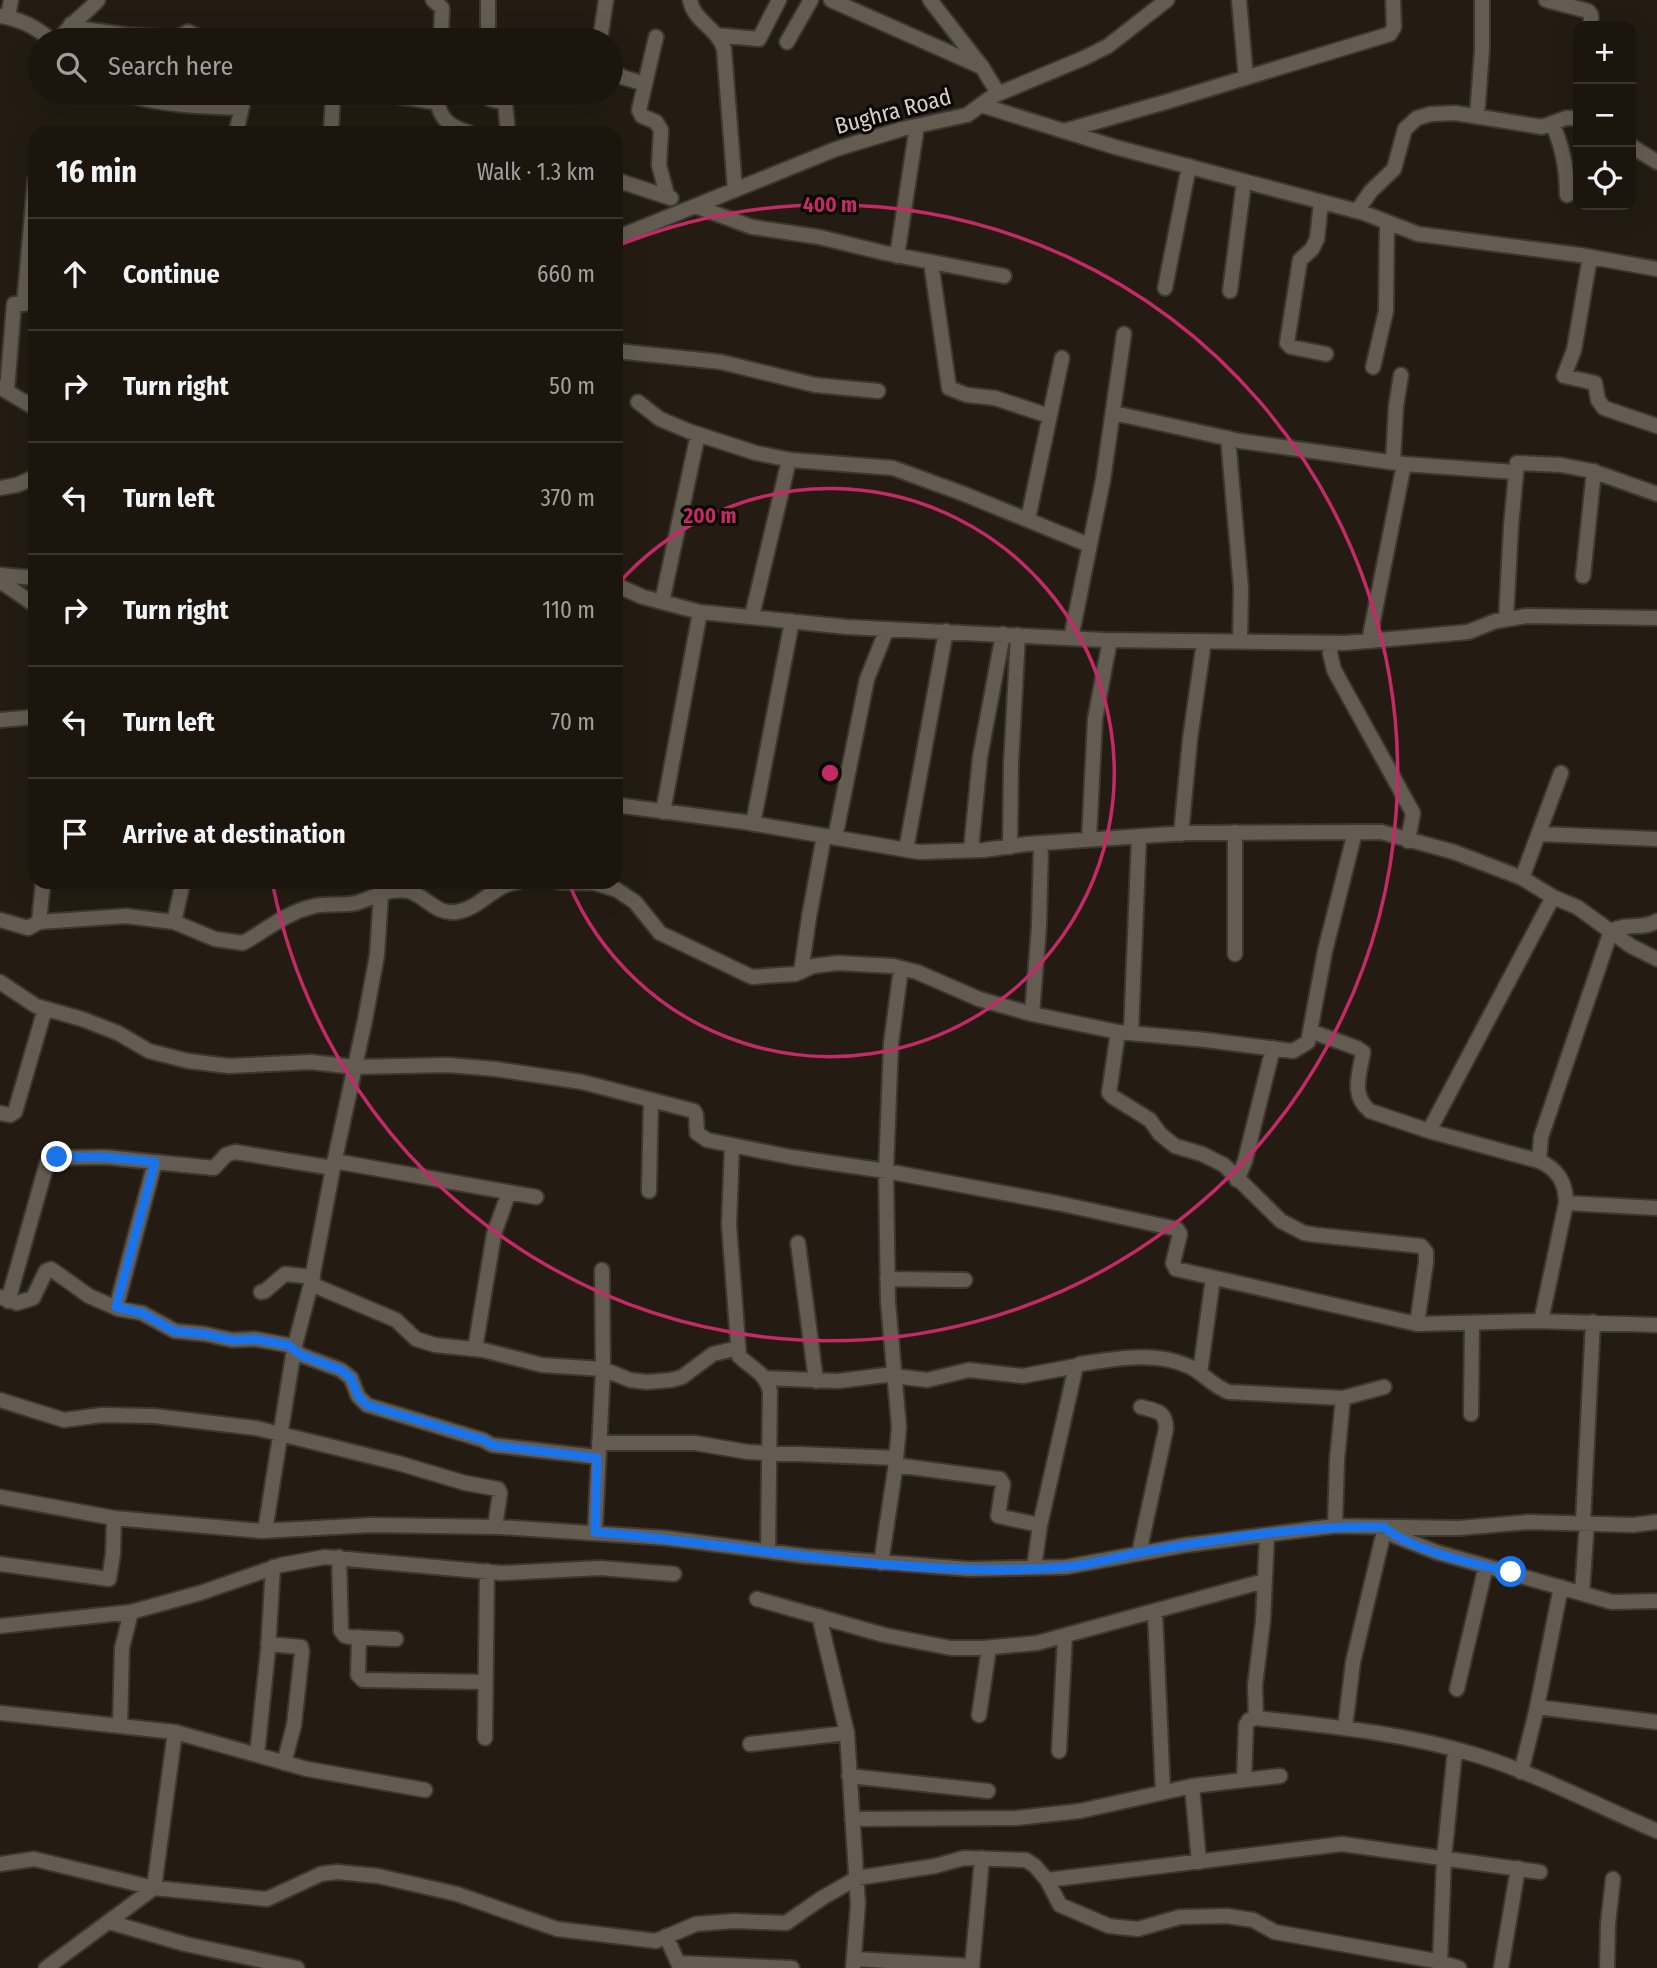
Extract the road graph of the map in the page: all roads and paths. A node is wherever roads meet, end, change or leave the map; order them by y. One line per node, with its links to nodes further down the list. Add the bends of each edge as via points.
1 (11, 0): 16 (street)
2 (98, 0): 18 (street)
3 (433, 0): 22 (street, via 442,8)
4 (488, 0): 23 (street)
5 (604, 0): 24 (street)
6 (690, 0): 25 (street, via 695,13)
7 (779, 0): 25 (street, via 759,39)
8 (811, 0): 27 (street)
9 (831, 0): 28 (street)
10 (930, 0): 28 (street)
11 (1167, 0): 32 (street, Bughra Road, via 1108,46)
12 (1239, 0): 30 (street)
13 (1393, 0): 30 (street, via 1391,34)
14 (1482, 0): 40 (street)
15 (1546, 0): 17 (street, via 1588,11)
16 (4, 17): 19 (street)
17 (1591, 21)
18 (71, 24): 20 (street); 21 (street)
19 (35, 28)
20 (68, 28)
21 (81, 28)
22 (441, 28)
23 (488, 28)
24 (601, 28)
25 (716, 35): 54 (street, via 726,56)
26 (656, 37): 31 (street)
27 (787, 42)
28 (982, 67): 32 (street)
29 (623, 77): 31 (street)
30 (1246, 78): 48 (street)
31 (645, 84): 55 (street, via 639,110 661,130 659,165)
32 (998, 93): 38 (street, Bughra Road)
33 (171, 105): 39 (street)
34 (242, 105): 39 (street)
35 (332, 105): 44 (street)
36 (438, 105): 45 (street, via 440,114)
37 (508, 105): 46 (street)
38 (981, 105): 47 (street, Bughra Road, via 960,118); 48 (street)
39 (241, 108): 43 (street)
40 (1477, 116): 42 (street, via 1542,127); 59 (street, via 1431,114 1410,122 1394,169)
41 (1573, 118): 42 (street)
42 (1552, 123): 56 (street, via 1563,149)
43 (237, 126)
44 (331, 126)
45 (454, 126)
46 (509, 126)
47 (917, 126): 54 (street, Bughra Road, via 836,149); 64 (street)
48 (1063, 131): 51 (street)
49 (1633, 147): 50 (street)
50 (1657, 162)
51 (1189, 166): 52 (street); 69 (street)
52 (1244, 181): 57 (street); 70 (street)
53 (623, 182): 55 (street)
54 (735, 190): 58 (street, Bughra Road)
55 (667, 195): 60 (street, via 675,200)
56 (1567, 195)
57 (1321, 202): 59 (street); 74 (street, via 1317,240 1300,260 1287,343)
58 (695, 206): 60 (street, Bughra Road); 64 (street, via 752,227)
59 (1357, 211): 61 (street)
60 (679, 213): 63 (street, Bughra Road)
61 (1387, 222): 65 (street, via 1418,234); 76 (street, via 1386,311)
62 (28, 232): 71 (street)
63 (623, 235)
64 (897, 256): 66 (street)
65 (1590, 257): 67 (street); 84 (street, via 1574,349 1564,376 1595,383 1604,408)
66 (930, 262): 68 (street); 83 (street, via 949,388)
67 (1657, 270)
68 (1004, 276)
69 (1165, 288)
70 (1230, 291)
71 (18, 304): 78 (street)
72 (1124, 334): 82 (street)
73 (623, 352): 79 (street, via 721,362 815,385)
74 (1326, 354)
75 (1062, 358): 83 (street)
76 (1373, 367)
77 (1401, 375): 88 (street, via 1396,407)
78 (4, 389): 81 (street)
79 (878, 391)
80 (638, 402): 85 (street, via 660,419)
81 (28, 404)
82 (1114, 413): 86 (street); 97 (street)
83 (1049, 416): 96 (street)
84 (1657, 426)
85 (698, 434): 87 (street); 104 (street)
86 (1228, 438): 88 (street); 117 (street, via 1241,588)
87 (789, 460): 96 (street, via 893,468); 106 (street)
88 (1399, 463): 90 (street); 115 (street)
89 (1594, 471): 90 (street, via 1522,461); 95 (street); 99 (street)
90 (1514, 472): 108 (street)
91 (28, 480): 93 (street)
92 (28, 484): 93 (street)
93 (17, 485): 94 (street)
94 (0, 488)
95 (1657, 494)
96 (1028, 519): 97 (street)
97 (1089, 545): 113 (street)
98 (0, 575): 100 (street)
99 (1583, 576)
100 (28, 577)
101 (0, 581): 103 (street)
102 (623, 588): 104 (street)
103 (28, 600)
104 (662, 602): 105 (street)
105 (700, 612): 106 (street); 123 (street)
106 (752, 616): 109 (street)
107 (1657, 618): 108 (street)
108 (1506, 619): 115 (street, via 1468,632)
109 (792, 621): 110 (street); 124 (street)
110 (887, 629): 111 (street); 130 (street, via 867,679)
111 (946, 631): 112 (street); 136 (street)
112 (1011, 635): 113 (street); 135 (street); 137 (street, via 980,757)
113 (1071, 638): 114 (street)
114 (1110, 640): 116 (street); 132 (street, via 1095,719)
115 (1369, 640): 118 (street)
116 (1204, 642): 117 (street); 127 (street)
117 (1240, 642): 118 (street)
118 (1332, 643): 133 (street, via 1334,670 1413,813)
119 (28, 718): 120 (street)
120 (0, 720)
121 (1561, 773): 128 (street)
122 (623, 806): 123 (street)
123 (663, 812): 124 (street)
124 (754, 824): 130 (street)
125 (1235, 832): 126 (street); 127 (street); 150 (street)
126 (1355, 832): 133 (street, via 1381,832); 157 (street)
127 (1181, 834): 129 (street)
128 (1540, 834): 131 (street); 138 (street)
129 (1139, 835): 132 (street); 158 (street)
130 (830, 837): 136 (street); 153 (street, via 808,917)
131 (1657, 839)
132 (1089, 840): 134 (street)
133 (1408, 841): 138 (street, via 1454,852)
134 (1041, 844): 135 (street); 156 (street)
135 (1010, 846): 137 (street)
136 (906, 850): 137 (street)
137 (971, 850)
138 (1522, 878): 144 (street)
139 (42, 889): 147 (street)
140 (181, 889): 148 (street)
141 (497, 889): 143 (street, via 466,910 453,913 445,913 409,891)
142 (613, 889): 153 (street, via 635,902 660,933 752,978)
143 (381, 894): 148 (street, via 285,915 243,943 215,939); 160 (street, via 377,955)
144 (1553, 897): 149 (street, via 1577,907); 163 (street)
145 (0, 920): 147 (street, via 28,928)
146 (1657, 921): 149 (street)
147 (39, 922): 148 (street, via 126,916)
148 (174, 922)
149 (1611, 931): 151 (street); 165 (street, via 1541,1137)
150 (1235, 954)
151 (1657, 959)
152 (901, 968): 153 (street, via 838,962); 156 (street); 168 (street, via 891,1044)
153 (801, 972)
154 (0, 982): 155 (street)
155 (45, 1009): 160 (street, via 118,1033 149,1051 188,1061 229,1066 311,1062); 162 (street, via 15,1112)
156 (1032, 1014): 158 (street)
157 (1310, 1031): 159 (street, via 1308,1042 1293,1051); 163 (street, via 1363,1052 1357,1088 1362,1105 1378,1115)
158 (1125, 1033): 159 (street); 169 (street, via 1109,1093 1150,1120 1167,1141 1212,1158)
159 (1273, 1048): 169 (street)
160 (354, 1067): 161 (street, via 448,1065 524,1072); 167 (street)
161 (651, 1100): 164 (street, via 694,1111 699,1136); 170 (street)
162 (0, 1113)
163 (1429, 1131): 165 (street)
164 (732, 1145): 168 (street); 189 (street, via 729,1225)
165 (1539, 1161): 173 (street, via 1559,1176)
166 (155, 1162): 167 (street, via 214,1168 226,1155 235,1153); 182 (street, via 105,1157 49,1160); 183 (street)
167 (333, 1165): 171 (street); 180 (street)
168 (886, 1171): 177 (street, via 1177,1229 1174,1268); 178 (street)
169 (1237, 1181): 187 (street, via 1281,1221 1304,1233 1421,1246 1426,1262)
170 (649, 1191)
171 (509, 1192): 172 (street); 191 (street, via 494,1234)
172 (536, 1196)
173 (1566, 1203): 174 (street); 184 (street)
174 (1657, 1209)
175 (798, 1243): 197 (street)
176 (602, 1270): 193 (street)
177 (1213, 1278): 187 (street); 194 (street)
178 (887, 1279): 179 (street); 195 (street)
179 (965, 1280)
180 (312, 1281): 181 (street, via 285,1274); 190 (street); 191 (street, via 396,1320 415,1339 445,1348)
181 (261, 1292)
182 (4, 1299): 183 (street, via 17,1303 33,1298 51,1269 89,1296)
183 (116, 1307): 190 (street, via 142,1313 174,1331 255,1339)
184 (1541, 1321): 185 (street); 186 (street)
185 (1593, 1322): 188 (street); 209 (street)
186 (1472, 1323): 187 (street); 202 (street)
187 (1417, 1324)
188 (1657, 1325)
189 (738, 1348): 193 (street, via 713,1354 671,1380 630,1380); 196 (street, via 739,1356)
190 (294, 1349): 203 (street); 204 (street, via 341,1370 367,1405 492,1445)
191 (475, 1349): 193 (street, via 542,1365)
192 (1076, 1366): 194 (street, via 1144,1357 1178,1362); 195 (street, via 1023,1376 969,1370 927,1380); 211 (street)
193 (603, 1369): 204 (street)
194 (1200, 1373): 199 (street, via 1229,1392)
195 (893, 1376): 197 (street); 206 (street, via 899,1427)
196 (764, 1378): 197 (street); 205 (street, via 770,1391)
197 (816, 1381)
198 (1384, 1387): 199 (street)
199 (1343, 1398): 212 (street)
200 (0, 1400): 203 (street, via 64,1420 154,1416)
201 (1141, 1408): 219 (street, via 1162,1412 1167,1429)
202 (1471, 1414)
203 (279, 1433): 213 (street, via 498,1489); 215 (street)
204 (598, 1450): 205 (street, via 695,1443); 216 (street)
205 (768, 1452): 206 (street); 218 (street)
206 (895, 1462): 211 (street, via 1000,1479 998,1516); 221 (street)
207 (0, 1497): 208 (street)
208 (114, 1518): 215 (street); 222 (street, via 109,1579)
209 (1585, 1522): 210 (street); 214 (street); 230 (street)
210 (1657, 1522)
211 (1040, 1525): 225 (street)
212 (1335, 1526): 214 (street); 217 (street)
213 (495, 1527): 215 (street, via 372,1525); 216 (street)
214 (1384, 1527): 223 (street, via 1436,1552); 250 (street, via 1353,1662)
215 (264, 1531)
216 (595, 1532): 218 (street)
217 (1267, 1535): 219 (street); 228 (street)
218 (768, 1551): 221 (street)
219 (1139, 1553): 225 (street, via 1066,1567)
220 (339, 1557): 224 (street); 226 (street); 238 (street, via 341,1631)
221 (881, 1563): 225 (street)
222 (0, 1564)
223 (1486, 1566): 229 (street); 243 (street)
224 (273, 1567): 233 (street, via 200,1594); 240 (street)
225 (1034, 1568)
226 (487, 1571): 227 (street, via 600,1568); 242 (street)
227 (674, 1574)
228 (1264, 1581): 234 (street); 247 (street)
229 (1561, 1587): 230 (street); 244 (street)
230 (1582, 1593): 232 (street, via 1612,1602)
231 (757, 1598): 235 (street)
232 (1657, 1601)
233 (131, 1612): 236 (street); 249 (street, via 122,1648)
234 (1154, 1612): 237 (street); 266 (street)
235 (819, 1616): 241 (street, via 951,1648); 252 (street)
236 (0, 1626)
237 (1065, 1636): 241 (street); 256 (street)
238 (359, 1637): 239 (street); 242 (street, via 358,1675 363,1680)
239 (396, 1639)
240 (268, 1644): 257 (street); 258 (street, via 301,1647 302,1652 294,1725)
241 (989, 1648): 246 (street)
242 (484, 1682): 253 (street)
243 (1457, 1689)
244 (1537, 1707): 248 (street); 259 (street)
245 (0, 1713): 249 (street)
246 (979, 1715)
247 (1256, 1718): 250 (street); 262 (street, via 1246,1725)
248 (1657, 1722)
249 (120, 1726): 251 (street)
250 (1345, 1728): 255 (street)
251 (175, 1732): 257 (street); 278 (street)
252 (847, 1733): 254 (street); 260 (street)
253 (485, 1738)
254 (750, 1744)
255 (1455, 1750): 259 (street); 270 (street)
256 (1059, 1751)
257 (257, 1755): 258 (street)
258 (284, 1763): 264 (street)
259 (1521, 1772): 268 (street)
260 (849, 1776): 265 (street); 267 (street)
261 (1280, 1776): 262 (street)
262 (1244, 1780): 263 (street)
263 (1192, 1786): 266 (street); 271 (street)
264 (425, 1790)
265 (988, 1791)
266 (1164, 1792): 267 (street, via 1080,1811 1016,1818)
267 (852, 1819): 275 (street)
268 (1657, 1831)
269 (982, 1858): 275 (street); 277 (street, via 1026,1860); 283 (street)
270 (1444, 1858): 271 (street, via 1342,1844); 273 (street); 281 (street)
271 (1199, 1862): 277 (street)
272 (0, 1864): 278 (street, via 34,1859)
273 (1518, 1868): 274 (street); 288 (street)
274 (1540, 1872)
275 (857, 1878): 280 (street, via 786,1923 696,1924); 282 (street)
276 (1613, 1878): 289 (street)
277 (1048, 1880): 281 (street, via 1060,1905 1121,1929 1138,1930 1180,1917 1227,1916 1253,1920 1275,1932)
278 (155, 1888): 279 (street); 280 (street, via 267,1899 321,1874 351,1873 457,1894 557,1929 656,1941)
279 (109, 1922): 284 (street); 285 (street)
280 (666, 1936): 286 (street, via 678,1963)
281 (1440, 1962): 287 (street)
282 (854, 1963): 283 (street)
283 (972, 1967)
284 (46, 1968)
285 (297, 1968)
286 (792, 1968)
287 (1459, 1968)
288 (1501, 1968)
289 (1607, 1968)

